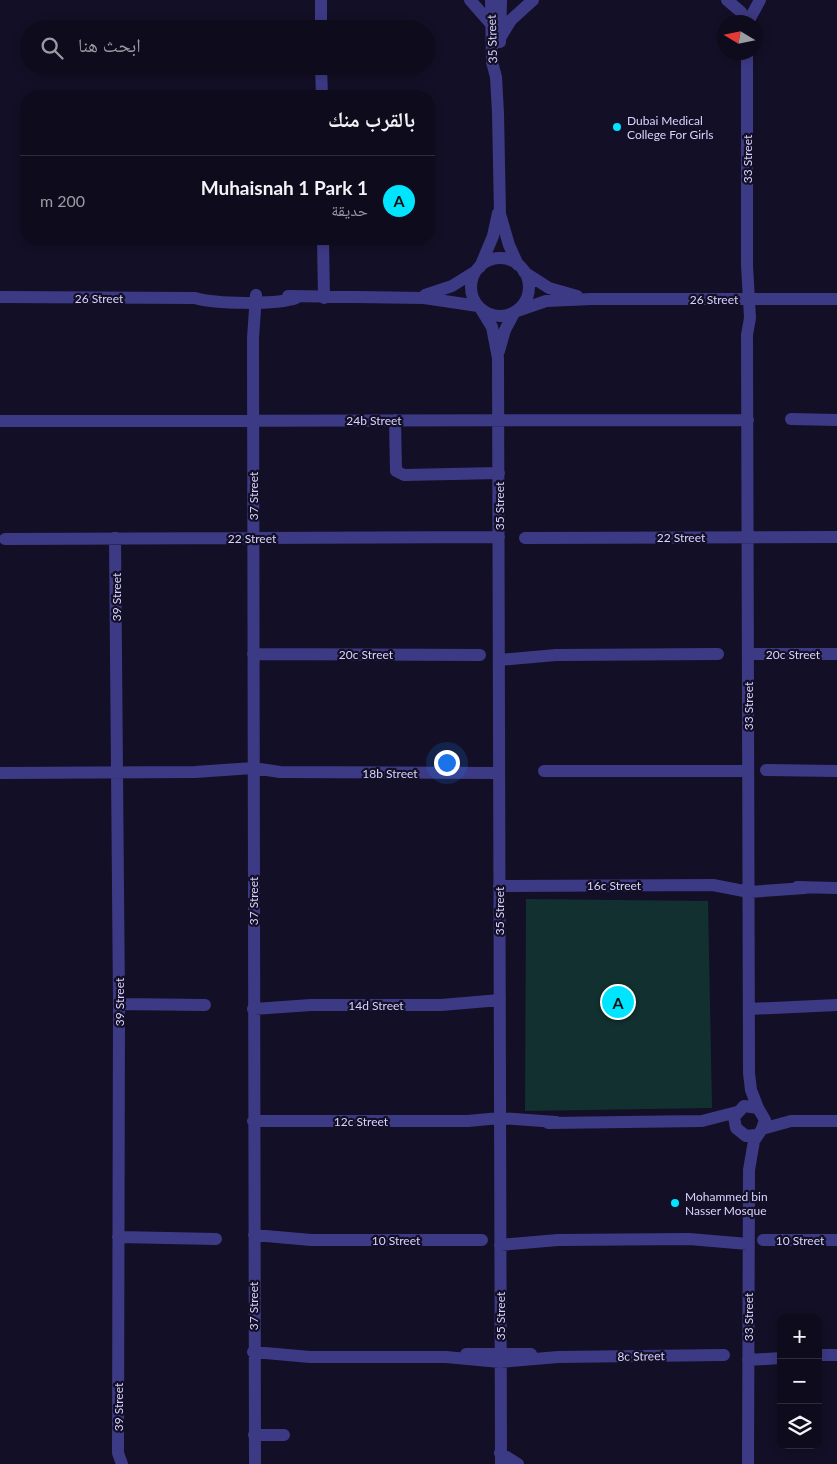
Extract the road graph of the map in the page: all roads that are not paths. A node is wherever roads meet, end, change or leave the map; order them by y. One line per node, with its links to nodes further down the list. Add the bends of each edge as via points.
1 (321, 0): 10 (street)
2 (470, 0): 11 (street)
3 (491, 0): 11 (street, 35 Street)
4 (501, 0): 12 (street, 35 Street)
5 (533, 0): 12 (street, via 514,16)
6 (727, 0): 8 (street)
7 (760, 0): 9 (street)
8 (742, 15)
9 (751, 15)
10 (321, 20)
11 (492, 25): 15 (street, 35 Street, via 492,62)
12 (500, 38): 15 (street, 35 Street)
13 (747, 60): 26 (street, 33 Street, via 747,265 744,274)
14 (321, 75): 16 (street)
15 (496, 77): 17 (street, 35 Street)
16 (322, 90)
17 (499, 203): 19 (street, 35 Street, via 505,235); 20 (street, 35 Street, via 493,236)
18 (323, 245): 23 (street)
19 (521, 268): 20 (street, via 503,259 486,262); 25 (street, 26 Street, via 549,288); 29 (street, via 528,280 527,297)
20 (478, 269): 24 (street, 26 Street, via 445,289); 28 (street, via 472,289)
21 (1, 298): 22 (street, 26 Street, via 195,298 209,295)
22 (252, 298): 23 (street, 26 Street, via 281,301); 32 (street, 37 Street, via 249,324 253,338)
23 (324, 298): 24 (street, 26 Street)
24 (411, 298): 28 (street, 26 Street)
25 (592, 299): 26 (street, 26 Street); 29 (street, 26 Street, via 546,301)
26 (747, 299): 27 (street, 26 Street); 35 (street, 33 Street, via 744,322)
27 (837, 299)
28 (479, 307): 29 (street, via 496,316); 30 (street, 35 Street, via 492,327)
29 (516, 312): 30 (street, 35 Street, via 502,339)
30 (498, 358): 34 (street, 35 Street)
31 (791, 419): 36 (street)
32 (253, 420): 33 (street, 24b Street); 37 (street, 24b Street); 43 (street, 37 Street)
33 (395, 420): 34 (street, 24b Street); 38 (street, via 396,471 404,475)
34 (498, 420): 35 (street, 24b Street); 38 (street, 35 Street)
35 (748, 420): 39 (street, 33 Street)
36 (837, 420)
37 (0, 421)
38 (499, 473): 40 (street, 35 Street)
39 (748, 536): 41 (street, 22 Street); 44 (street, 22 Street); 48 (street, 33 Street)
40 (499, 537): 43 (street, 22 Street); 51 (street, 35 Street)
41 (837, 537)
42 (115, 538): 43 (street, 22 Street); 45 (street, 22 Street); 56 (street, 39 Street)
43 (253, 538): 46 (street, 37 Street)
44 (525, 538)
45 (5, 539)
46 (253, 654): 50 (street, 20c Street); 58 (street, 37 Street)
47 (718, 654): 51 (street)
48 (748, 654): 49 (street, 20c Street); 54 (street, 33 Street)
49 (837, 654)
50 (480, 655)
51 (499, 655): 59 (street, 35 Street)
52 (766, 770): 55 (street)
53 (544, 771): 54 (street)
54 (748, 771): 61 (street, 33 Street)
55 (837, 771)
56 (117, 772): 57 (street, 18b Street); 58 (street, 18b Street); 63 (street, 39 Street)
57 (0, 773)
58 (253, 773): 59 (street, 18b Street); 65 (street, 37 Street)
59 (499, 773): 60 (street, 35 Street)
60 (499, 886): 61 (street, 16c Street); 66 (street, 35 Street)
61 (749, 888): 62 (street, 16c Street); 67 (street, 33 Street)
62 (837, 888)
63 (119, 1004): 64 (street); 80 (street, 39 Street)
64 (205, 1005)
65 (253, 1005): 66 (street, 14d Street); 72 (street, 37 Street)
66 (500, 1005): 76 (street, 35 Street)
67 (749, 1005): 68 (street); 69 (street, 33 Street)
68 (837, 1005)
69 (749, 1078): 70 (street, 33 Street); 71 (street, 33 Street)
70 (738, 1110): 71 (street, via 749,1105); 73 (street, 12c Street); 77 (street, via 734,1117)
71 (760, 1110): 74 (street); 78 (street, via 765,1120)
72 (253, 1121): 76 (street, 12c Street); 83 (street, 37 Street)
73 (702, 1121): 76 (street, 12c Street); 77 (street, 12c Street)
74 (791, 1121): 75 (street); 78 (street)
75 (837, 1121)
76 (500, 1122): 85 (street, 35 Street)
77 (739, 1132): 78 (street); 79 (street, 33 Street)
78 (759, 1132): 79 (street, 33 Street)
79 (749, 1170): 82 (street, 33 Street)
80 (118, 1238): 81 (street); 99 (street, 39 Street, via 118,1453)
81 (216, 1238)
82 (748, 1239): 85 (street); 90 (street, 33 Street)
83 (254, 1240): 84 (street, 10 Street); 93 (street, 37 Street)
84 (482, 1240)
85 (500, 1240): 94 (street, 35 Street)
86 (763, 1240): 87 (street, 10 Street)
87 (837, 1240)
88 (777, 1352): 90 (street)
89 (724, 1355): 94 (street, 8c Street)
90 (748, 1355): 95 (street); 102 (street, 33 Street)
91 (822, 1355): 92 (street)
92 (837, 1355)
93 (253, 1357): 94 (street, 8c Street); 96 (street, 37 Street)
94 (500, 1358): 98 (street, 35 Street)
95 (777, 1358)
96 (254, 1435): 97 (street); 100 (street, 37 Street)
97 (284, 1435)
98 (500, 1458): 101 (street)
99 (122, 1464)
100 (254, 1464)
101 (518, 1464)
102 (748, 1464)

